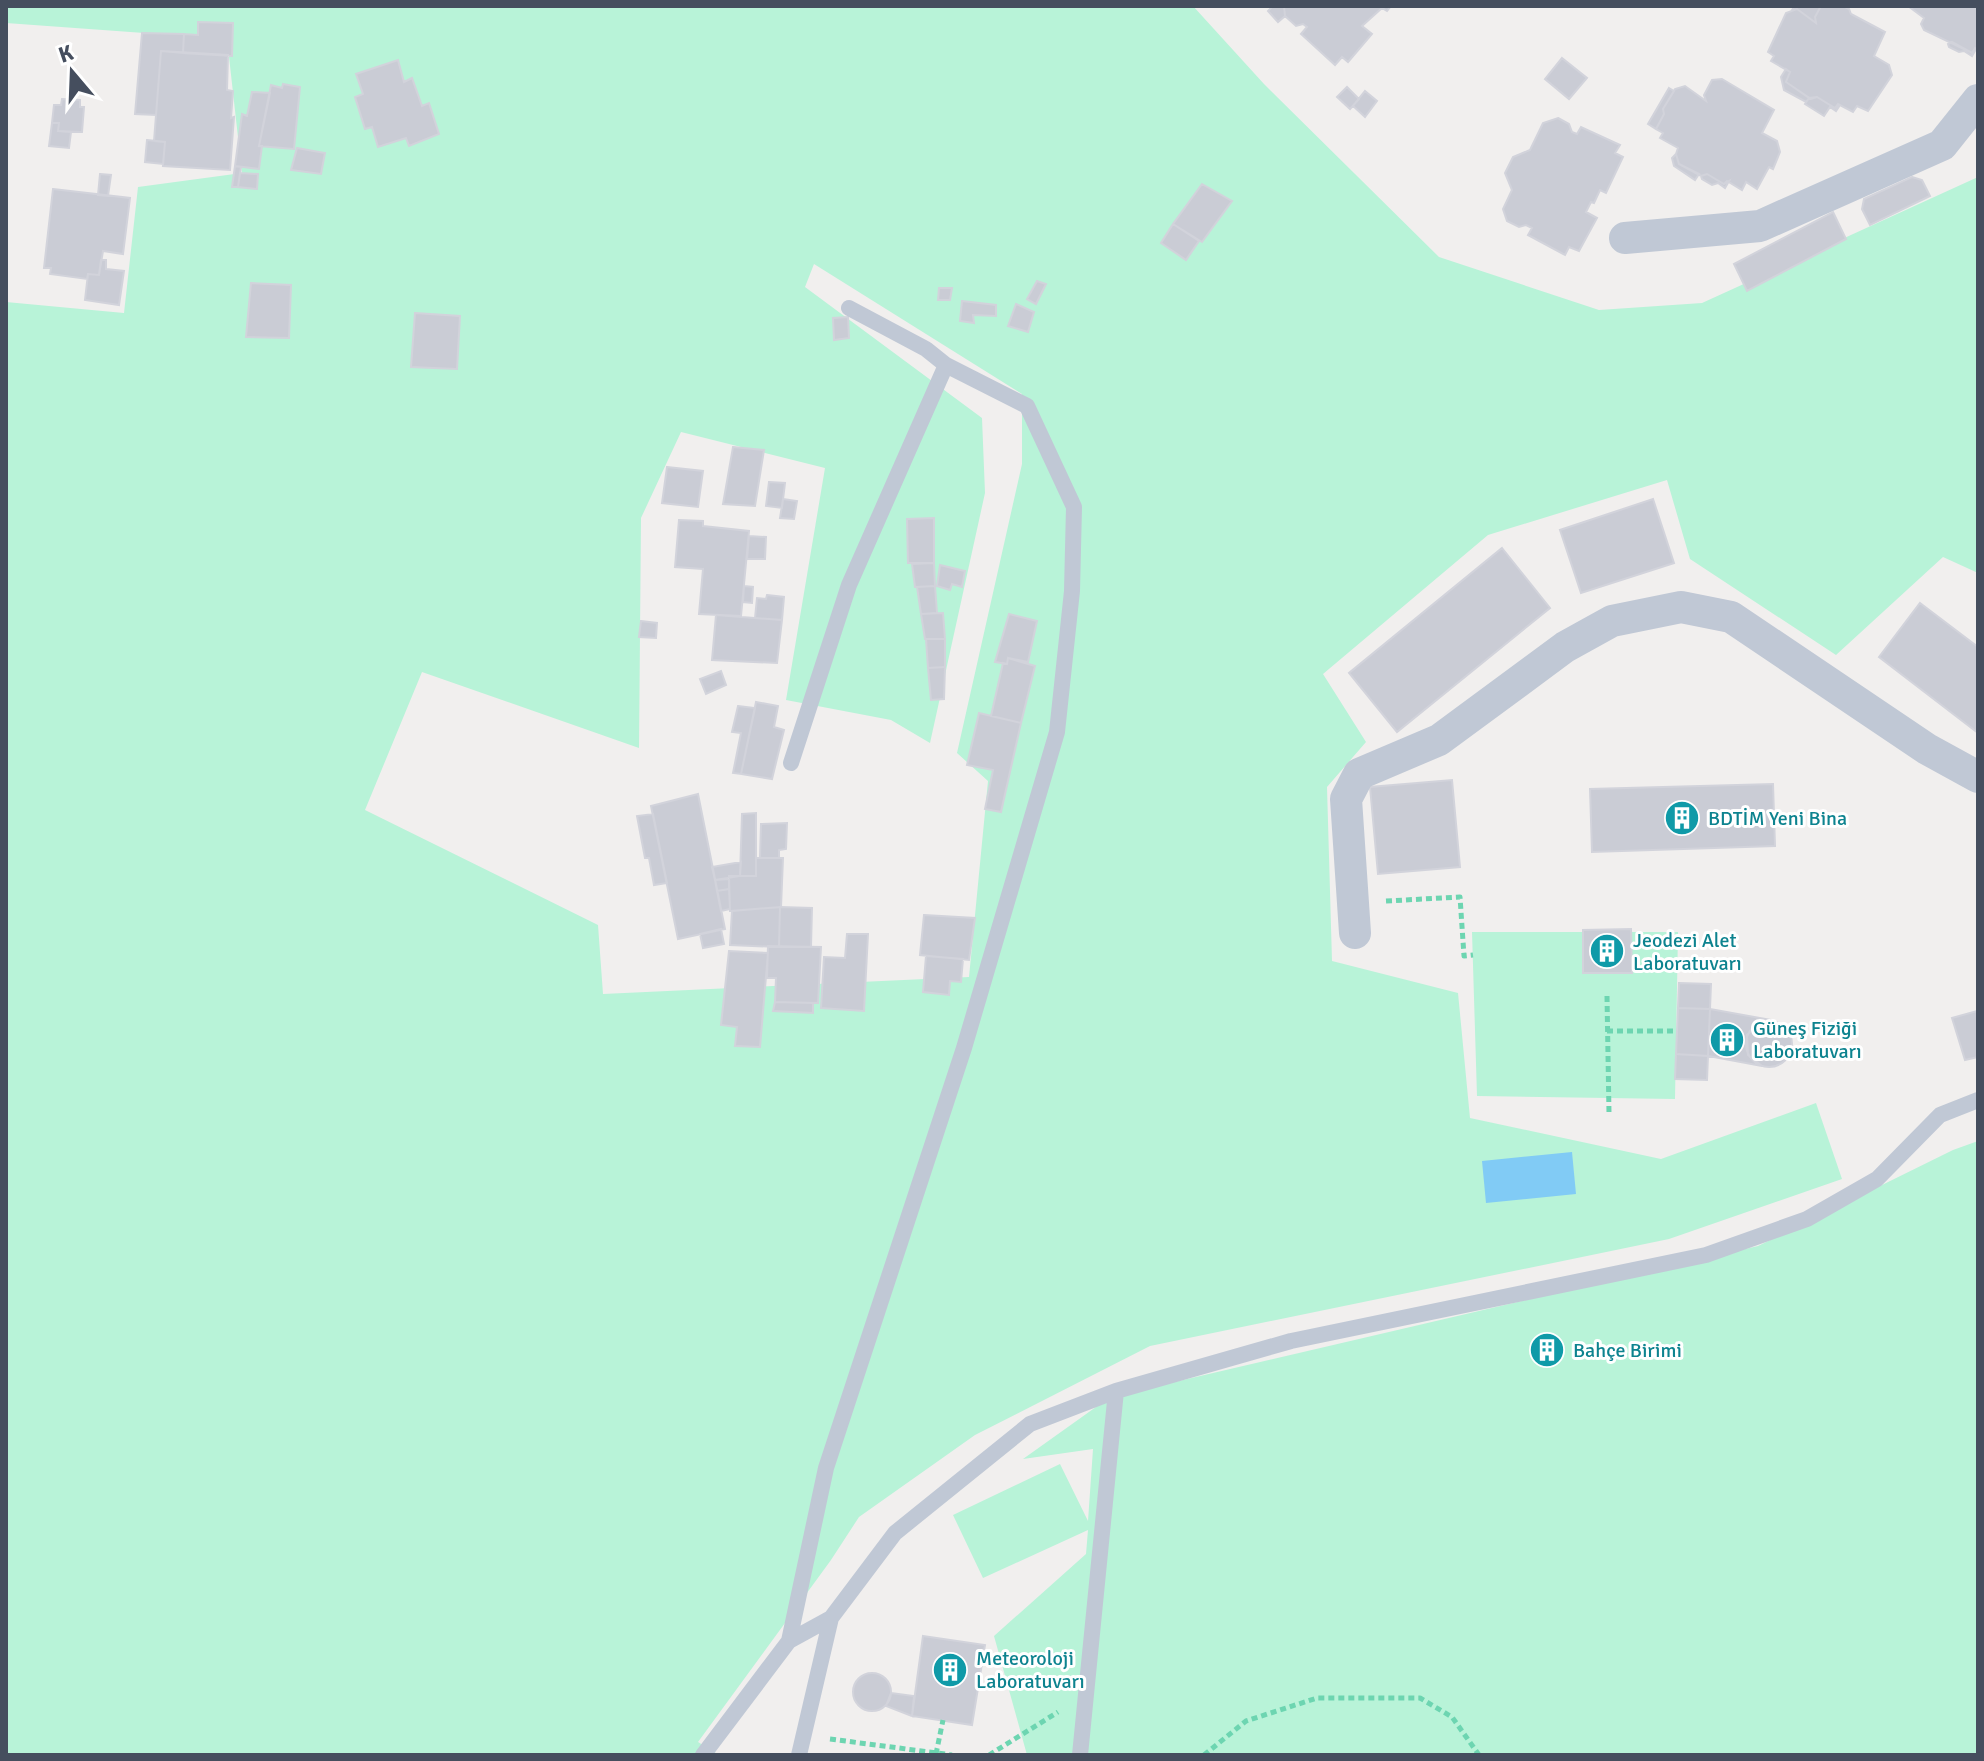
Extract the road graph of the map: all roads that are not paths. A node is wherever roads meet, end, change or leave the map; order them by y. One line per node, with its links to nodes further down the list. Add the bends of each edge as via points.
1 (1978, 100): 2 (street, via 1942,145 1760,226)
2 (1625, 238)
3 (849, 308): 4 (lane)
4 (946, 365): 5 (lane, via 849,585); 11 (lane, via 1027,406 1074,507 1072,591 1057,732 964,1048 826,1468)
5 (791, 763)
6 (1978, 777): 7 (street, via 1927,749 1731,617 1681,607 1612,621 1565,647 1439,740 1359,774 1346,799)
7 (1354, 918)
8 (1978, 1100): 9 (lane, via 1940,1115 1877,1179 1807,1219 1706,1255 1291,1341)
9 (1116, 1391): 10 (lane, via 1030,1424 895,1533); 14 (lane)
10 (831, 1618): 11 (lane); 13 (lane)
11 (789, 1641): 12 (lane)
12 (703, 1755)
13 (799, 1755)
14 (1080, 1755)

